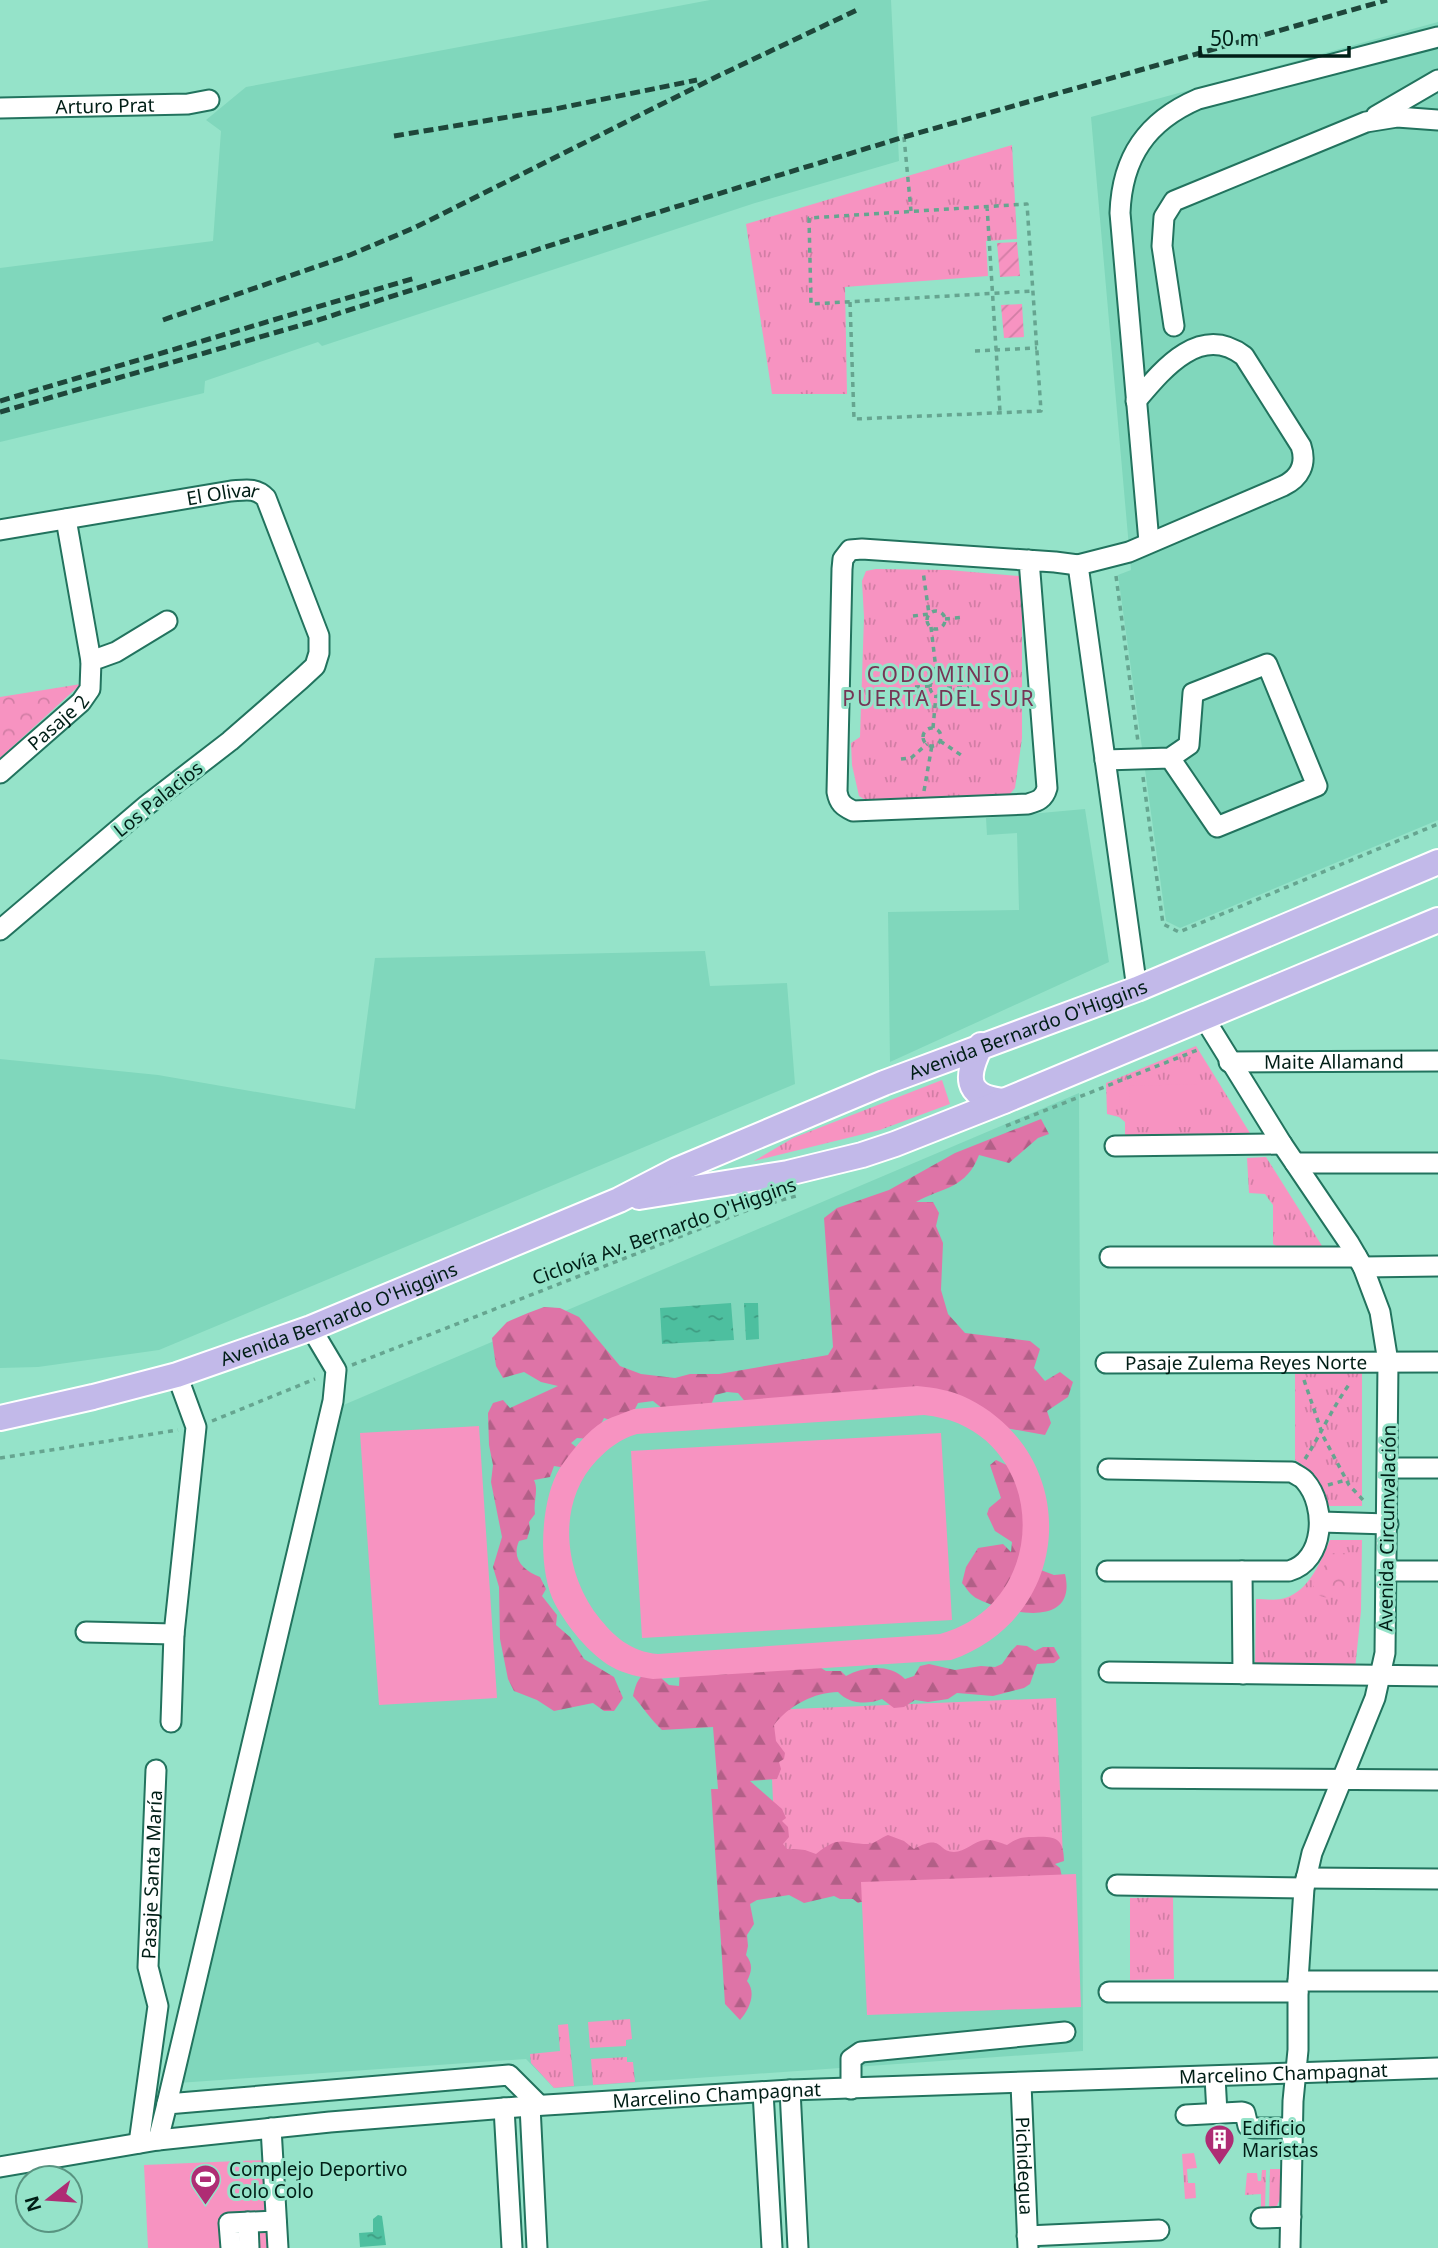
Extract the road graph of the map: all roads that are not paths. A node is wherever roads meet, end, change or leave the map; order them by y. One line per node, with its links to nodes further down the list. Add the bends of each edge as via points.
1 (1438, 37): 8 (street, via 1198,99 1167,115 1141,141 1124,175 1120,213)
2 (1438, 80): 6 (street)
3 (209, 100): 4 (street, Arturo Prat)
4 (0, 108)
5 (1438, 120): 6 (street, via 1397,117)
6 (1366, 122): 7 (street, via 1174,201 1164,217 1163,246)
7 (1174, 326)
8 (1136, 401): 11 (street); 11 (street, via 1182,355 1210,344 1230,347 1244,356 1304,453 1302,470 1291,483)
9 (66, 519): 10 (street, El Olivar); 15 (street, Pasaje 2); 16 (street, El Olivar, via 231,491 260,492 319,636)
10 (0, 530)
11 (1149, 542): 13 (street)
12 (1029, 560): 12 (street, via 862,549 850,550 843,559 837,792 844,806 853,811 1028,804 1045,795); 13 (street)
13 (1078, 565): 18 (street)
14 (167, 621): 15 (street, via 131,644)
15 (90, 661): 19 (street, Pasaje 2, via 90,689 81,702)
16 (315, 666): 22 (street, Los Palacios)
17 (1170, 758): 17 (street, via 1217,827 1317,786 1267,664 1193,693 1189,745); 18 (street)
18 (1105, 760): 23 (street)
19 (0, 774)
20 (1438, 862): 23 (main road, Avenida Bernardo O'Higgins)
21 (1438, 920): 24 (main road, Avenida Bernardo O'Higgins)
22 (0, 930)
23 (1137, 989): 25 (main road, Avenida Bernardo O'Higgins)
24 (1209, 1027): 27 (street, Avenida Circunvalación); 28 (main road, Avenida Bernardo O'Higgins)
25 (981, 1045): 28 (main road, via 972,1062 971,1083 982,1095); 33 (main road, Avenida Bernardo O'Higgins, via 677,1170)
26 (1438, 1061): 27 (street, Maite Allamand)
27 (1229, 1062): 29 (street, Avenida Circunvalación)
28 (1004, 1101): 33 (main road, Avenida Bernardo O'Higgins, via 895,1144 825,1164)
29 (1282, 1144): 30 (street); 31 (street, Avenida Circunvalación)
30 (1115, 1146)
31 (1295, 1163): 32 (street); 35 (street, Avenida Circunvalación)
32 (1438, 1163)
33 (619, 1200): 37 (main road, Avenida Bernardo O'Higgins)
34 (1110, 1257): 35 (street)
35 (1360, 1262): 36 (street); 40 (street, Avenida Circunvalación, via 1380,1312)
36 (1438, 1266)
37 (311, 1328): 41 (main road, Avenida Bernardo O'Higgins); 80 (street, via 337,1370 333,1401)
38 (1438, 1362): 40 (street, Pasaje Zulema Reyes Norte)
39 (1105, 1363): 40 (street, Pasaje Zulema Reyes Norte)
40 (1388, 1363): 45 (street, Avenida Circunvalación)
41 (177, 1375): 43 (main road, Avenida Bernardo O'Higgins); 55 (street, via 196,1427)
42 (0, 1401): 43 (main road, Avenida Bernardo O'Higgins)
43 (51, 1406): 44 (main road, Avenida Bernardo O'Higgins)
44 (0, 1418)
45 (1388, 1468): 46 (street); 49 (street, Avenida Circunvalación)
46 (1438, 1468)
47 (1108, 1469): 48 (street, via 1292,1472 1304,1479 1312,1492)
48 (1321, 1522): 49 (street); 51 (street, via 1309,1559 1298,1569)
49 (1388, 1524): 52 (street, Avenida Circunvalación)
50 (1107, 1571): 51 (street)
51 (1242, 1571): 57 (street)
52 (1387, 1571): 53 (street); 58 (street, Avenida Circunvalación)
53 (1438, 1571)
54 (86, 1632): 55 (street)
55 (174, 1634): 60 (street)
56 (1109, 1672): 57 (street)
57 (1243, 1674): 58 (street)
58 (1381, 1676): 59 (street); 63 (street, Avenida Circunvalación)
59 (1438, 1676)
60 (171, 1722)
61 (156, 1770): 88 (street, Pasaje Santa María, via 148,1967 158,2006)
62 (1112, 1778): 63 (street)
63 (1342, 1779): 64 (street); 66 (street, Avenida Circunvalación)
64 (1438, 1780)
65 (1438, 1879): 66 (street)
66 (1305, 1883): 67 (street); 69 (street, Avenida Circunvalación)
67 (1117, 1885)
68 (1438, 1981): 69 (street)
69 (1298, 1987): 70 (street); 73 (street, Avenida Circunvalación)
70 (1109, 1992)
71 (1065, 2032): 76 (street, via 861,2052 851,2059)
72 (1438, 2068): 73 (street, Marcelino Champagnat)
73 (1295, 2073): 74 (street, Marcelino Champagnat); 86 (street, Avenida Circunvalación)
74 (1215, 2077): 75 (street, Marcelino Champagnat); 83 (street)
75 (1021, 2084): 76 (street, Marcelino Champagnat); 95 (street, Pichidegua)
76 (851, 2089): 77 (street, Marcelino Champagnat)
77 (790, 2090): 79 (street, Marcelino Champagnat); 102 (street)
78 (326, 2091): 80 (street); 81 (street, via 509,2075); 85 (street)
79 (763, 2092): 81 (street, Marcelino Champagnat); 101 (street)
80 (167, 2104): 88 (street)
81 (535, 2106): 82 (street, Marcelino Champagnat); 100 (street)
82 (504, 2108): 85 (street, Marcelino Champagnat); 99 (street)
83 (1217, 2113): 84 (street); 86 (street, via 1245,2113 1253,2129)
84 (1186, 2115)
85 (330, 2122): 87 (street, Marcelino Champagnat)
86 (1293, 2127): 90 (street, Avenida Circunvalación)
87 (271, 2128): 88 (street, Marcelino Champagnat); 92 (street)
88 (149, 2142): 89 (street, Marcelino Champagnat)
89 (0, 2166)
90 (1291, 2217): 91 (street); 103 (street, Avenida Circunvalación)
91 (1261, 2218)
92 (276, 2221): 93 (street); 98 (street)
93 (248, 2222): 96 (street, via 229,2223); 97 (street)
94 (1159, 2231): 95 (street)
95 (1027, 2242)
96 (230, 2248)
97 (249, 2248)
98 (278, 2248)
99 (512, 2248)
100 (537, 2248)
101 (772, 2248)
102 (798, 2248)
103 (1290, 2248)

